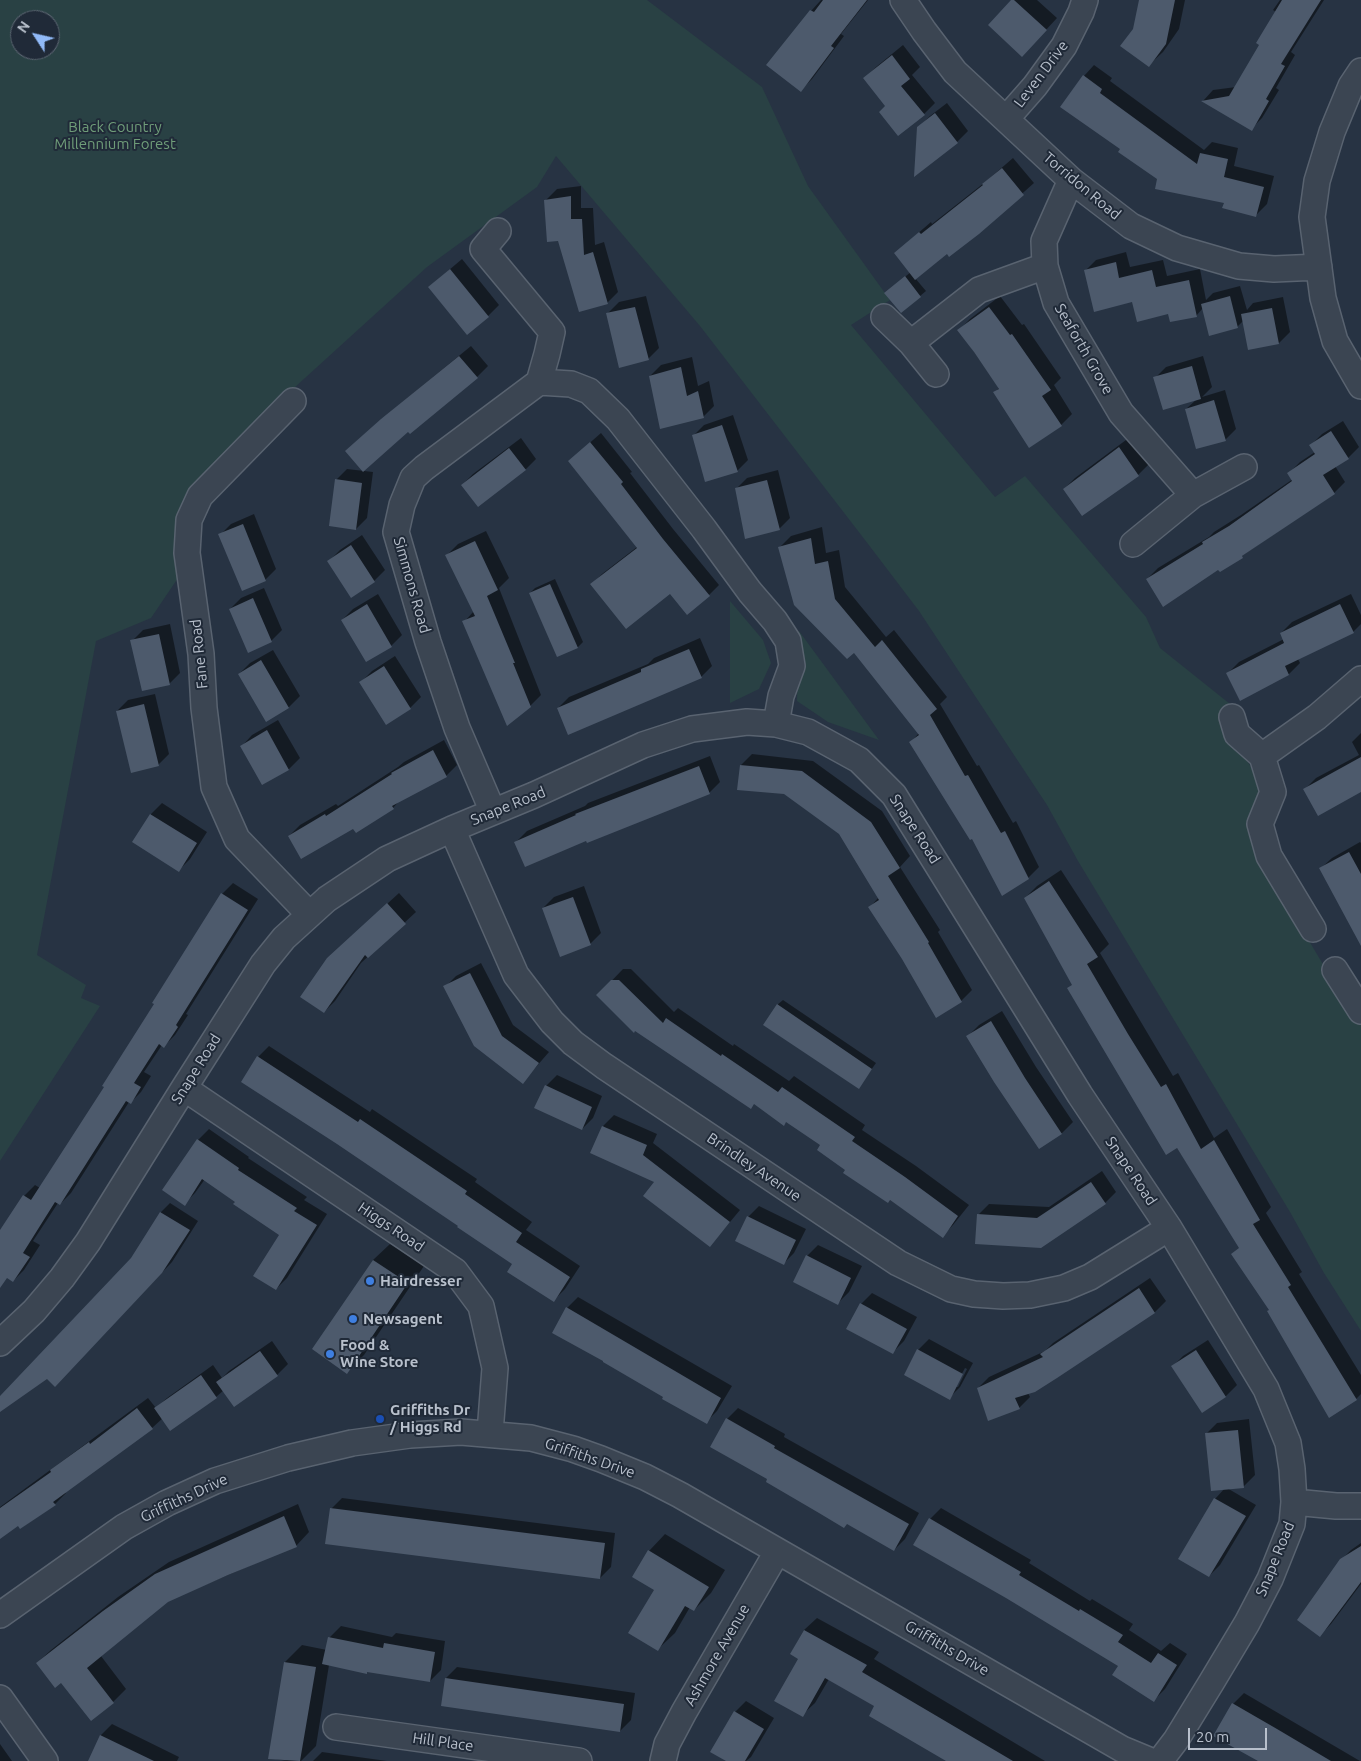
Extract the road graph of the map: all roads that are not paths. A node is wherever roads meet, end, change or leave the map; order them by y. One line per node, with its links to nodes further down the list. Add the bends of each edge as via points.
1 (904, 0): 4 (street, Torridon Road, via 955,72)
2 (1085, 0): 4 (street, Leven Drive, via 1064,46 1036,86)
3 (1361, 71): 8 (street, via 1351,86 1332,132 1318,180 1312,217)
4 (1006, 119): 5 (street, Torridon Road)
5 (1071, 180): 7 (street, Seaforth Grove, via 1044,241); 8 (street, Torridon Road, via 1131,226 1177,248 1239,266 1274,269)
6 (498, 231): 12 (street, via 483,249 552,332)
7 (1045, 266): 10 (street, via 979,290); 16 (street, Seaforth Grove, via 1056,303 1121,413)
8 (1319, 267): 13 (street, via 1335,341)
9 (884, 317): 10 (street)
10 (910, 342): 11 (street)
11 (936, 374)
12 (538, 382): 20 (street, via 570,384 589,391 618,419 775,620 788,641 792,666 781,696); 22 (street, Simmons Road, via 414,478 402,504 396,532 454,720)
13 (1361, 386)
14 (293, 402): 24 (street, Fane Road, via 200,496 189,520 187,553 214,786 237,839)
15 (1244, 467): 16 (street)
16 (1193, 495): 17 (street)
17 (1133, 544)
18 (1361, 679): 21 (street, via 1317,717)
19 (1232, 717): 21 (street, via 1237,734)
20 (776, 724): 22 (street, Snape Road, via 747,722 692,729 643,745); 29 (street, Snape Road, via 808,732 859,760 894,795 1080,1095)
21 (1262, 756): 25 (street, via 1274,792 1260,824 1269,856)
22 (493, 812): 23 (street, Snape Road)
23 (452, 829): 24 (street, Snape Road, via 387,859); 29 (street, Brindley Avenue, via 516,975 537,1005 573,1043 898,1263 951,1289 1003,1296 1030,1295 1064,1288 1090,1277)
24 (309, 914): 28 (street, Snape Road, via 263,964)
25 (1313, 929)
26 (1335, 970): 27 (street)
27 (1361, 1011)
28 (184, 1088): 30 (street, Snape Road, via 62,1278 34,1311); 31 (street, Higgs Road, via 455,1271 481,1306 493,1359)
29 (1169, 1228): 32 (street, Snape Road, via 1266,1389 1288,1443)
30 (0, 1343)
31 (490, 1433): 34 (street, Griffiths Drive, via 531,1438 565,1447 636,1474 680,1495); 35 (street, Griffiths Drive, via 410,1435 352,1443 288,1458 215,1481 124,1527)
32 (1294, 1502): 33 (street); 42 (street, Snape Road, via 1292,1524 1270,1579 1211,1684)
33 (1361, 1506)
34 (777, 1552): 40 (street, Ashmore Avenue, via 684,1712 667,1744); 41 (street, Griffiths Drive, via 1122,1749)
35 (0, 1615)
36 (0, 1698): 38 (street)
37 (336, 1728): 39 (street, Hill Place)
38 (45, 1761)
39 (579, 1761)
40 (663, 1761)
41 (1151, 1761)
42 (1160, 1761)

